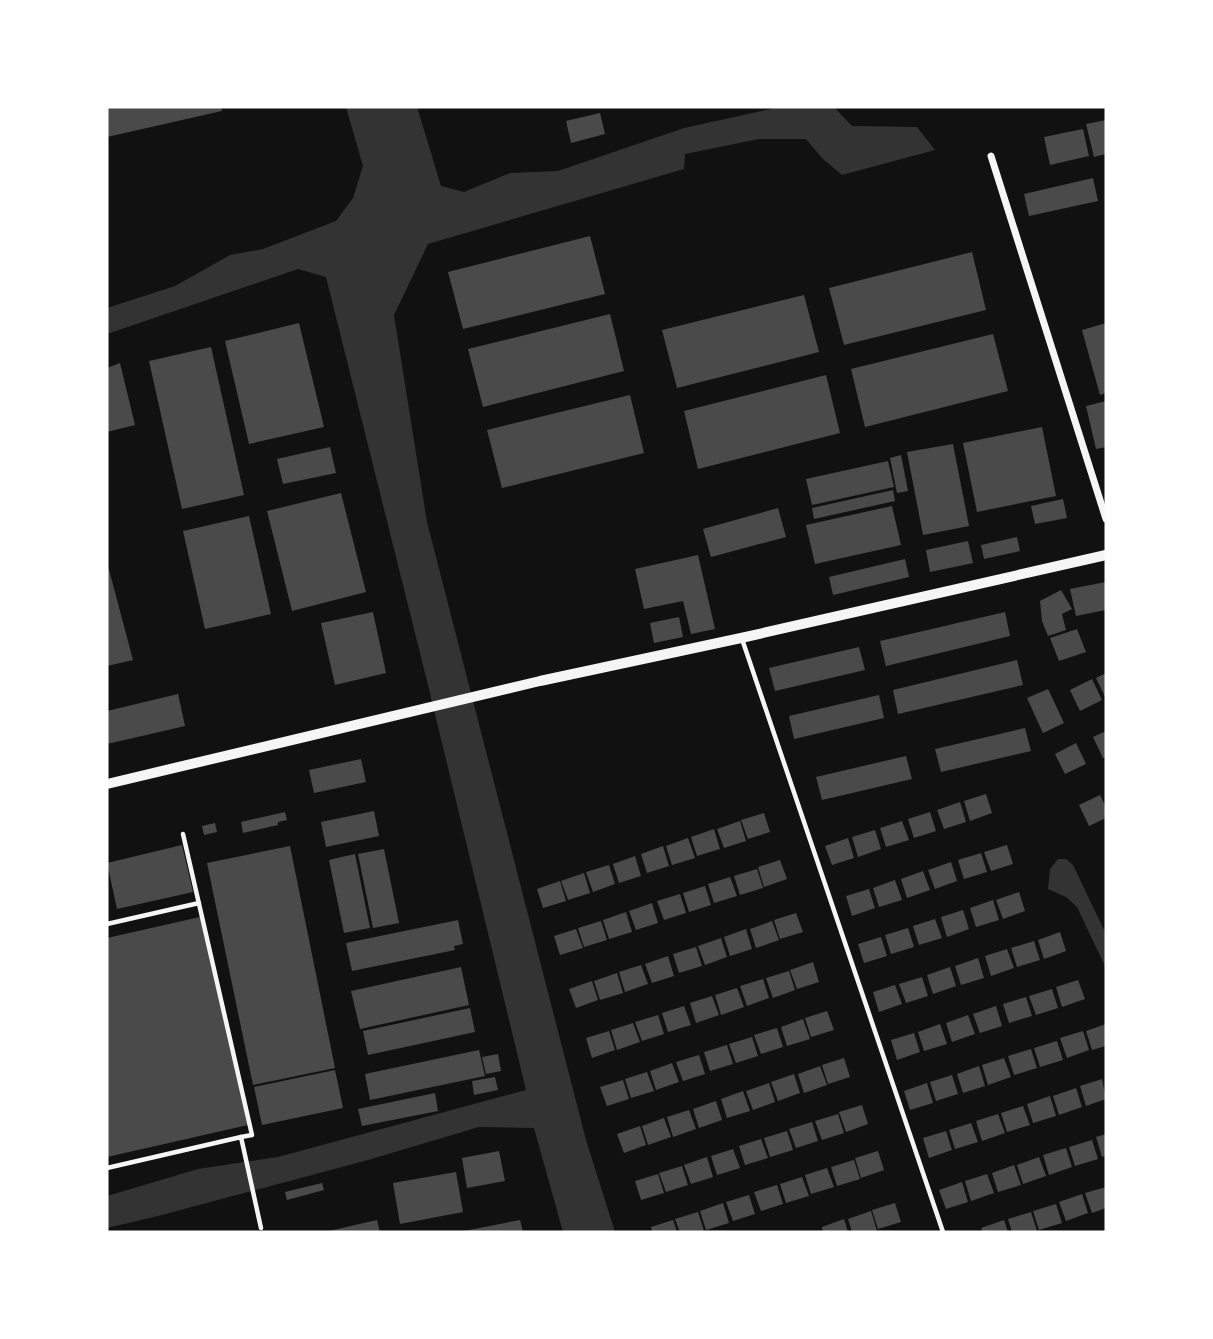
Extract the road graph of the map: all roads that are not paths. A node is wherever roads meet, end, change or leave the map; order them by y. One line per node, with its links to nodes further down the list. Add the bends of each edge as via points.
1 (990, 156): 2 (street)
2 (1106, 519)
3 (1106, 555): 4 (street)
4 (741, 638): 5 (street); 12 (lane)
5 (107, 784)
6 (183, 834): 7 (lane)
7 (199, 903): 8 (lane); 9 (lane, via 253,1135)
8 (107, 925)
9 (241, 1137): 10 (lane); 11 (lane)
10 (107, 1168)
11 (261, 1228)
12 (943, 1232)

